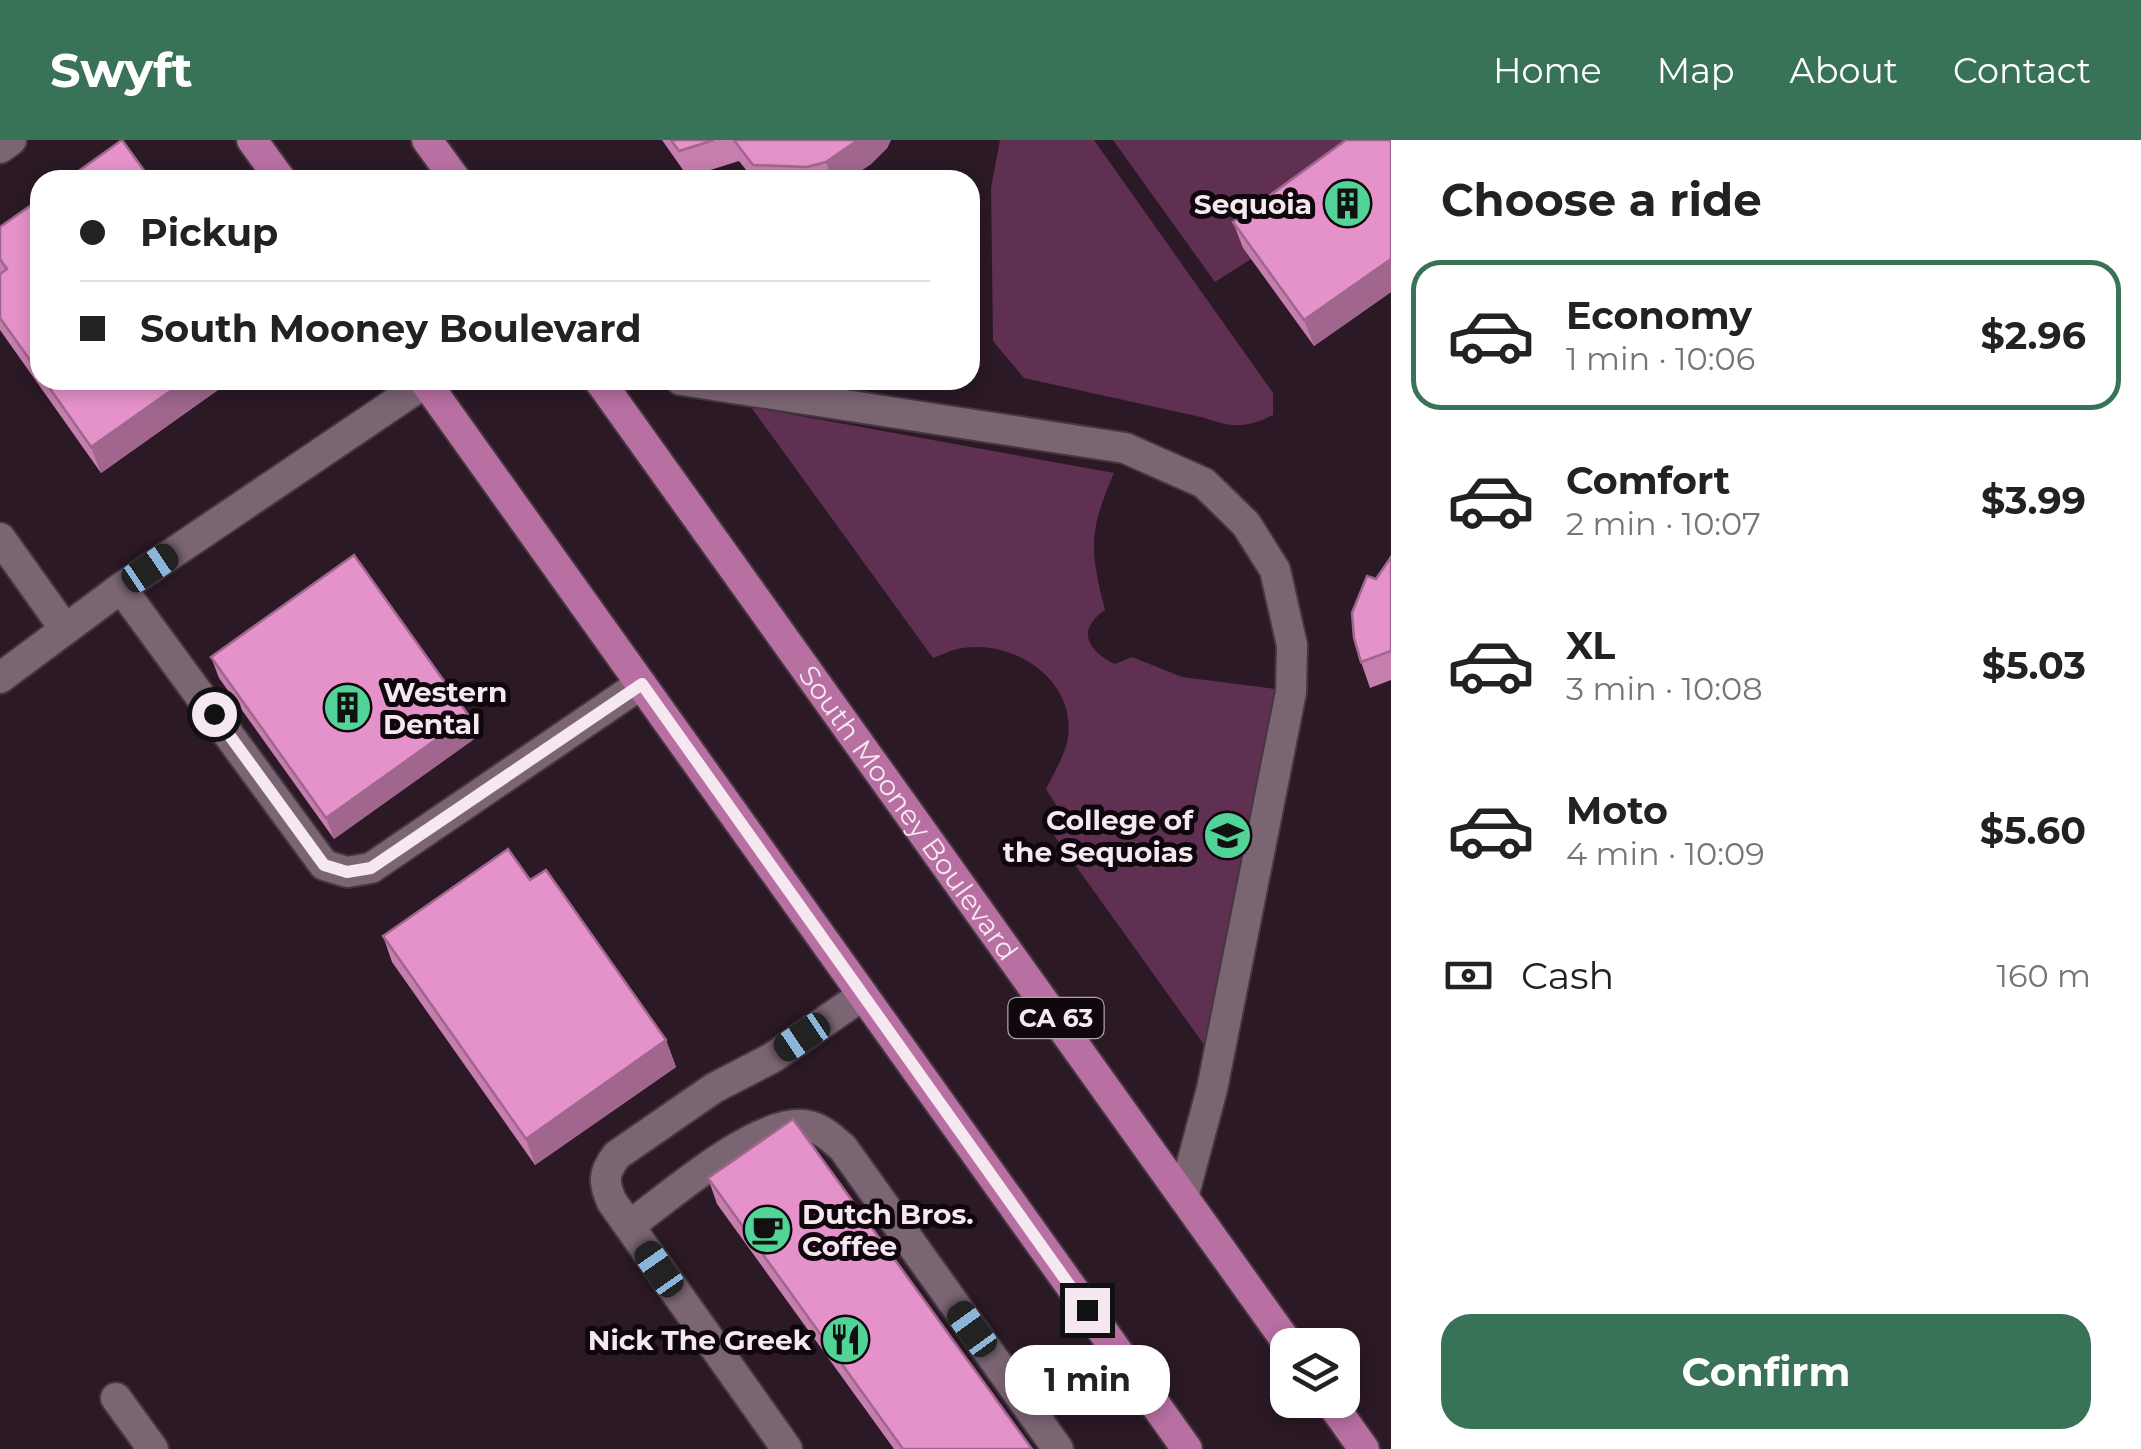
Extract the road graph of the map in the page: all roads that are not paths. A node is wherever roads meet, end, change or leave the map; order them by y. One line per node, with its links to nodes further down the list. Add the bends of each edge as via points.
1 (12, 140): 4 (street)
2 (252, 140): 5 (main road)
3 (428, 140): 6 (main road)
4 (0, 148)
5 (274, 170)
6 (449, 170)
7 (413, 390): 12 (street)
8 (432, 390): 15 (main road)
9 (606, 390): 17 (main road, South Mooney Boulevard / CA 63)
10 (745, 390): 17 (street, via 1125,448 1204,483 1246,524 1275,570 1292,645 1291,692 1212,1089)
11 (0, 538): 13 (street)
12 (121, 588): 13 (street); 15 (street, via 324,865 347,872 371,868)
13 (65, 629): 14 (street)
14 (0, 678)
15 (642, 684): 16 (main road)
16 (863, 995): 18 (street, via 617,1155 605,1170 605,1186); 25 (main road)
17 (1184, 1196): 19 (main road, South Mooney Boulevard / CA 63)
18 (621, 1214): 23 (street); 24 (street, via 748,1140 783,1126 818,1129 842,1148)
19 (1278, 1328)
20 (116, 1398): 22 (street)
21 (1342, 1418): 26 (main road)
22 (152, 1449)
23 (787, 1449)
24 (1058, 1449)
25 (1187, 1449)
26 (1364, 1449)

